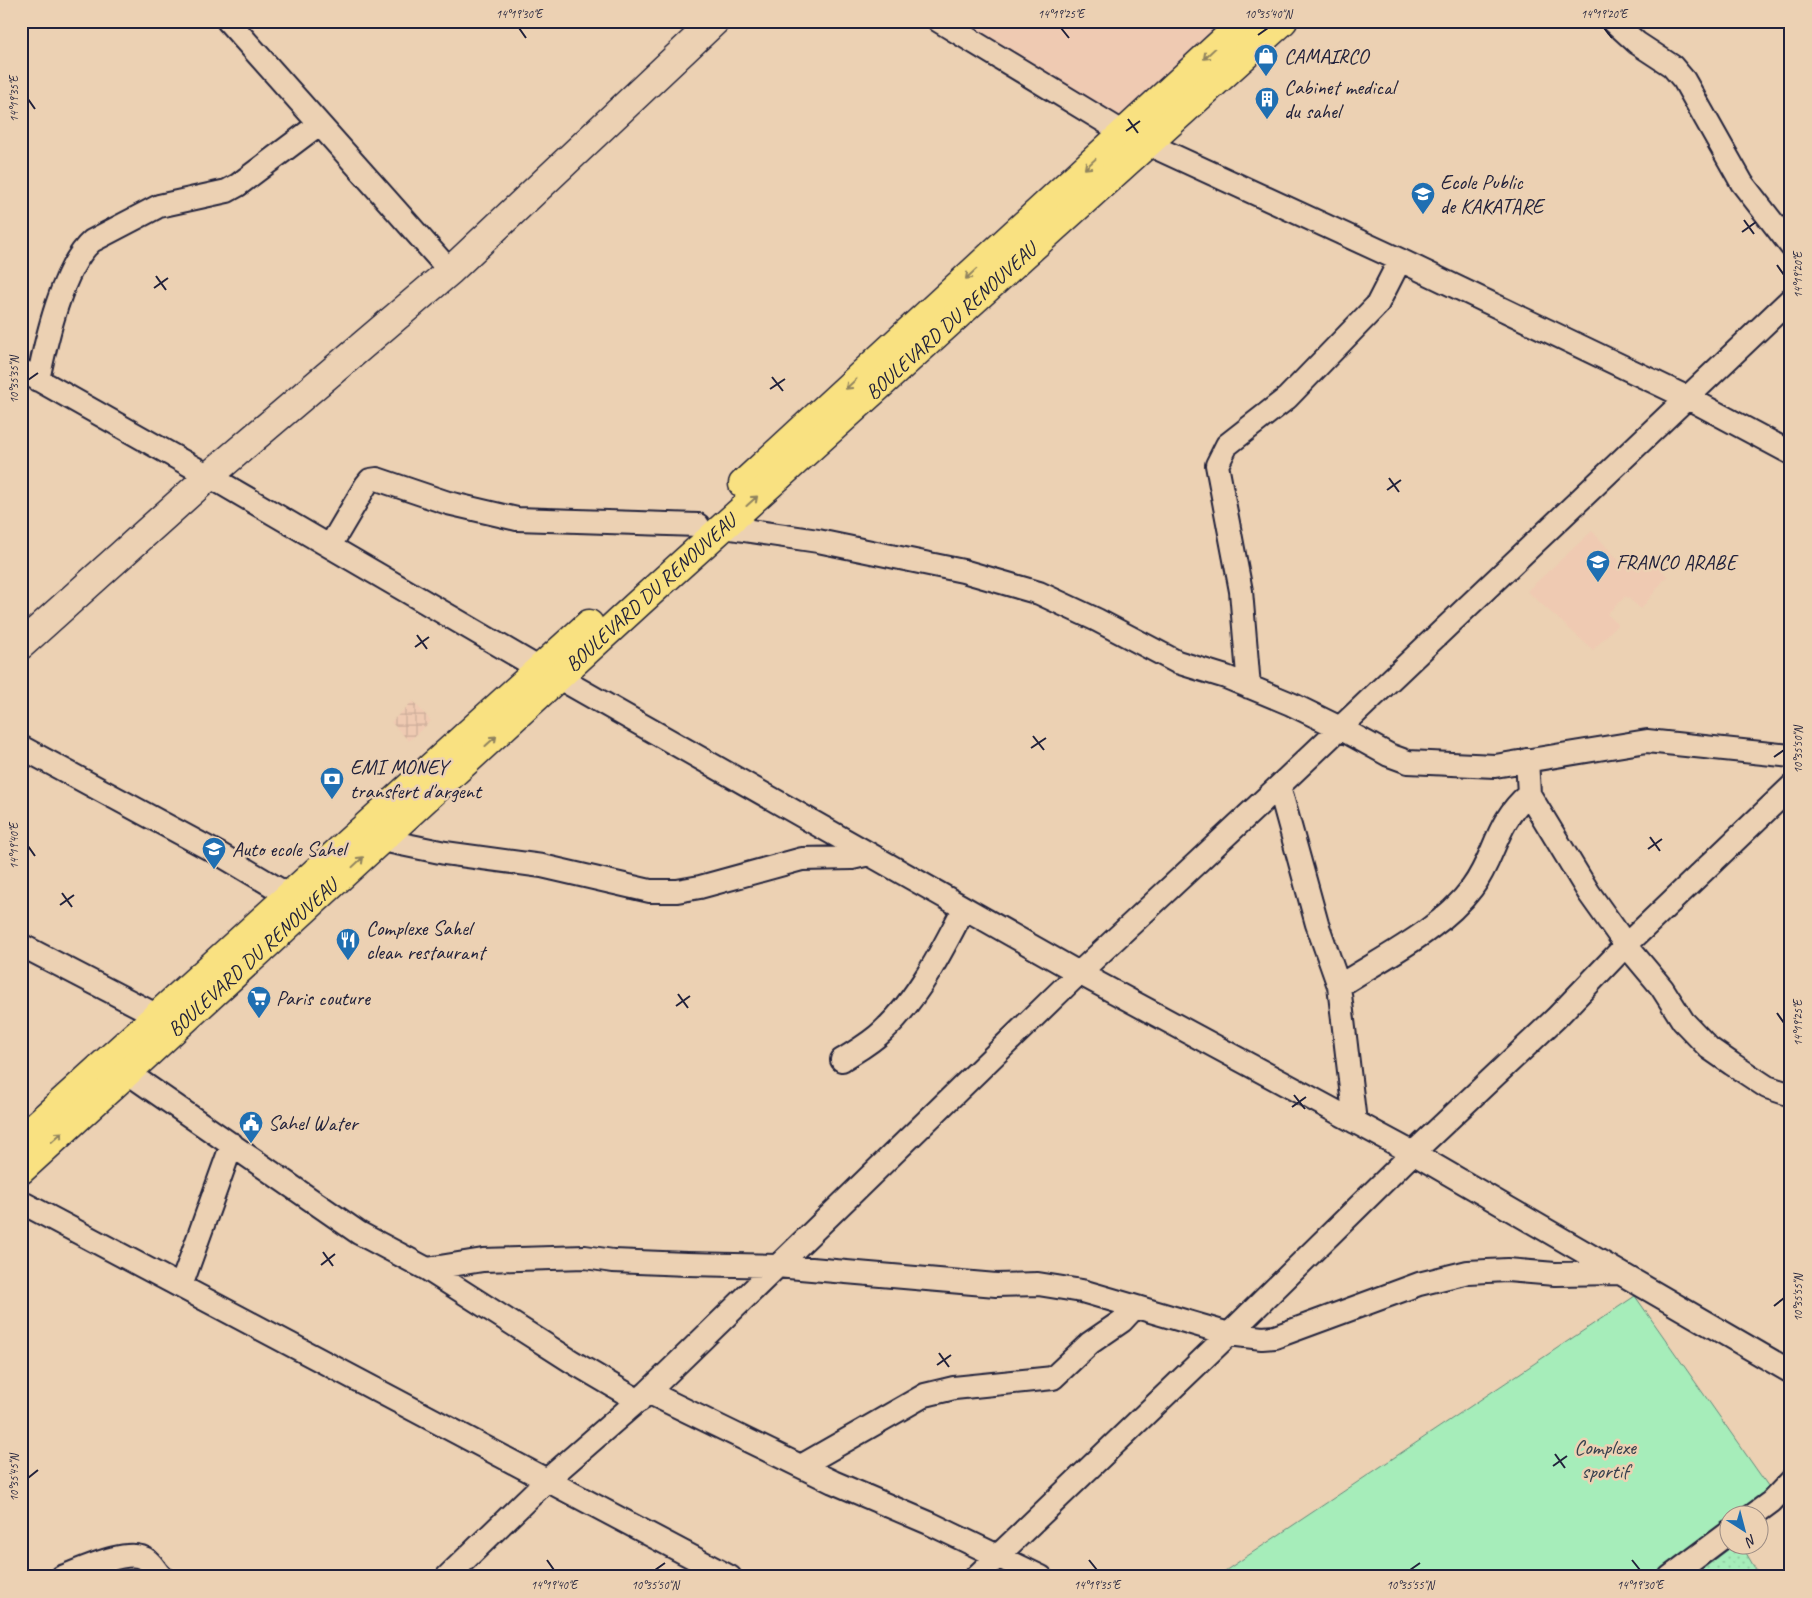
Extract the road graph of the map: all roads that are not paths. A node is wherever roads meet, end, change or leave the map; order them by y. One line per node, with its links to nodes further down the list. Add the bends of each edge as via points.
1 (228, 21): 7 (street)
2 (715, 21): 11 (main road)
3 (939, 21): 8 (street)
4 (1283, 21): 8 (main road, BOULEVARD DU RENOUVEAU)
5 (1612, 21): 9 (street, via 1637,43 1672,66 1684,80 1742,184)
6 (1233, 25): 8 (main road, BOULEVARD DU RENOUVEAU, one-way to 8)
7 (319, 124): 11 (street); 13 (street, via 227,191 159,206 92,241 84,248 66,286)
8 (1136, 139): 10 (street); 17 (main road, BOULEVARD DU RENOUVEAU)
9 (1791, 246)
10 (1400, 260): 14 (street); 21 (street, via 1377,306 1356,329 1287,398 1238,436 1219,458 1217,465 1241,590)
11 (450, 271): 16 (main road)
12 (1791, 299): 14 (street)
13 (30, 375): 16 (street)
14 (1688, 398): 15 (street); 22 (street)
15 (1791, 453)
16 (209, 476): 18 (street); 19 (main road)
17 (711, 526): 18 (street, via 517,519 448,503 377,479 366,485); 20 (main road, BOULEVARD DU RENOUVEAU); 21 (street, via 818,541 963,571 1039,593 1176,662)
18 (330, 546): 20 (street)
19 (21, 645)
20 (549, 674): 29 (main road, BOULEVARD DU RENOUVEAU, one-way to 20); 30 (street); 31 (main road, BOULEVARD DU RENOUVEAU)
21 (1249, 687): 22 (street)
22 (1340, 728): 25 (street, via 1408,762 1480,767); 26 (street)
23 (21, 747): 31 (street)
24 (1791, 756): 25 (street, via 1647,741)
25 (1527, 760): 28 (street)
26 (1279, 786): 35 (street); 36 (street, via 1317,924)
27 (1791, 787): 34 (street)
28 (1529, 794): 34 (street, via 1589,893); 36 (street, via 1508,814 1481,874 1458,903 1414,938)
29 (382, 840): 30 (street, via 445,853 542,866 650,891 677,892 802,859 852,858); 39 (main road, BOULEVARD DU RENOUVEAU, one-way to 29)
30 (869, 854): 32 (street)
31 (290, 896): 37 (main road, BOULEVARD DU RENOUVEAU)
32 (964, 908): 35 (street); 38 (street, via 942,949 896,1019)
33 (21, 945): 37 (street)
34 (1626, 945): 40 (street, via 1662,988 1682,1020 1709,1048 1767,1087); 44 (street, via 1556,1018)
35 (1079, 973): 41 (street); 47 (street)
36 (1339, 986): 41 (street)
37 (158, 1016): 42 (main road, BOULEVARD DU RENOUVEAU)
38 (842, 1060)
39 (128, 1073): 43 (street); 45 (main road, BOULEVARD DU RENOUVEAU, one-way to 39)
40 (1791, 1092)
41 (1355, 1122): 44 (street)
42 (21, 1139)
43 (232, 1144): 48 (street, via 359,1233); 50 (street)
44 (1412, 1153): 49 (street); 52 (street)
45 (21, 1170)
46 (21, 1202): 50 (street)
47 (778, 1266): 48 (street, via 548,1257 484,1260); 51 (street, via 996,1285 1038,1284 1082,1291); 54 (street)
48 (428, 1269): 54 (street, via 571,1361)
49 (1620, 1273): 52 (street, via 1468,1272 1412,1286 1275,1337); 53 (street)
50 (181, 1286): 56 (street)
51 (1135, 1307): 52 (street); 55 (street, via 1053,1378 925,1394)
52 (1229, 1334): 60 (street)
53 (1791, 1372)
54 (643, 1397): 55 (street); 56 (street)
55 (801, 1466): 60 (street)
56 (547, 1480): 63 (street); 64 (street)
57 (1791, 1481): 58 (street)
58 (1765, 1506)
59 (1720, 1540): 67 (street)
60 (998, 1556): 65 (street); 66 (street)
61 (62, 1577): 62 (street, via 124,1555 138,1555 147,1560)
62 (162, 1577)
63 (446, 1577)
64 (730, 1577)
65 (976, 1577)
66 (1041, 1577)
67 (1670, 1577)

